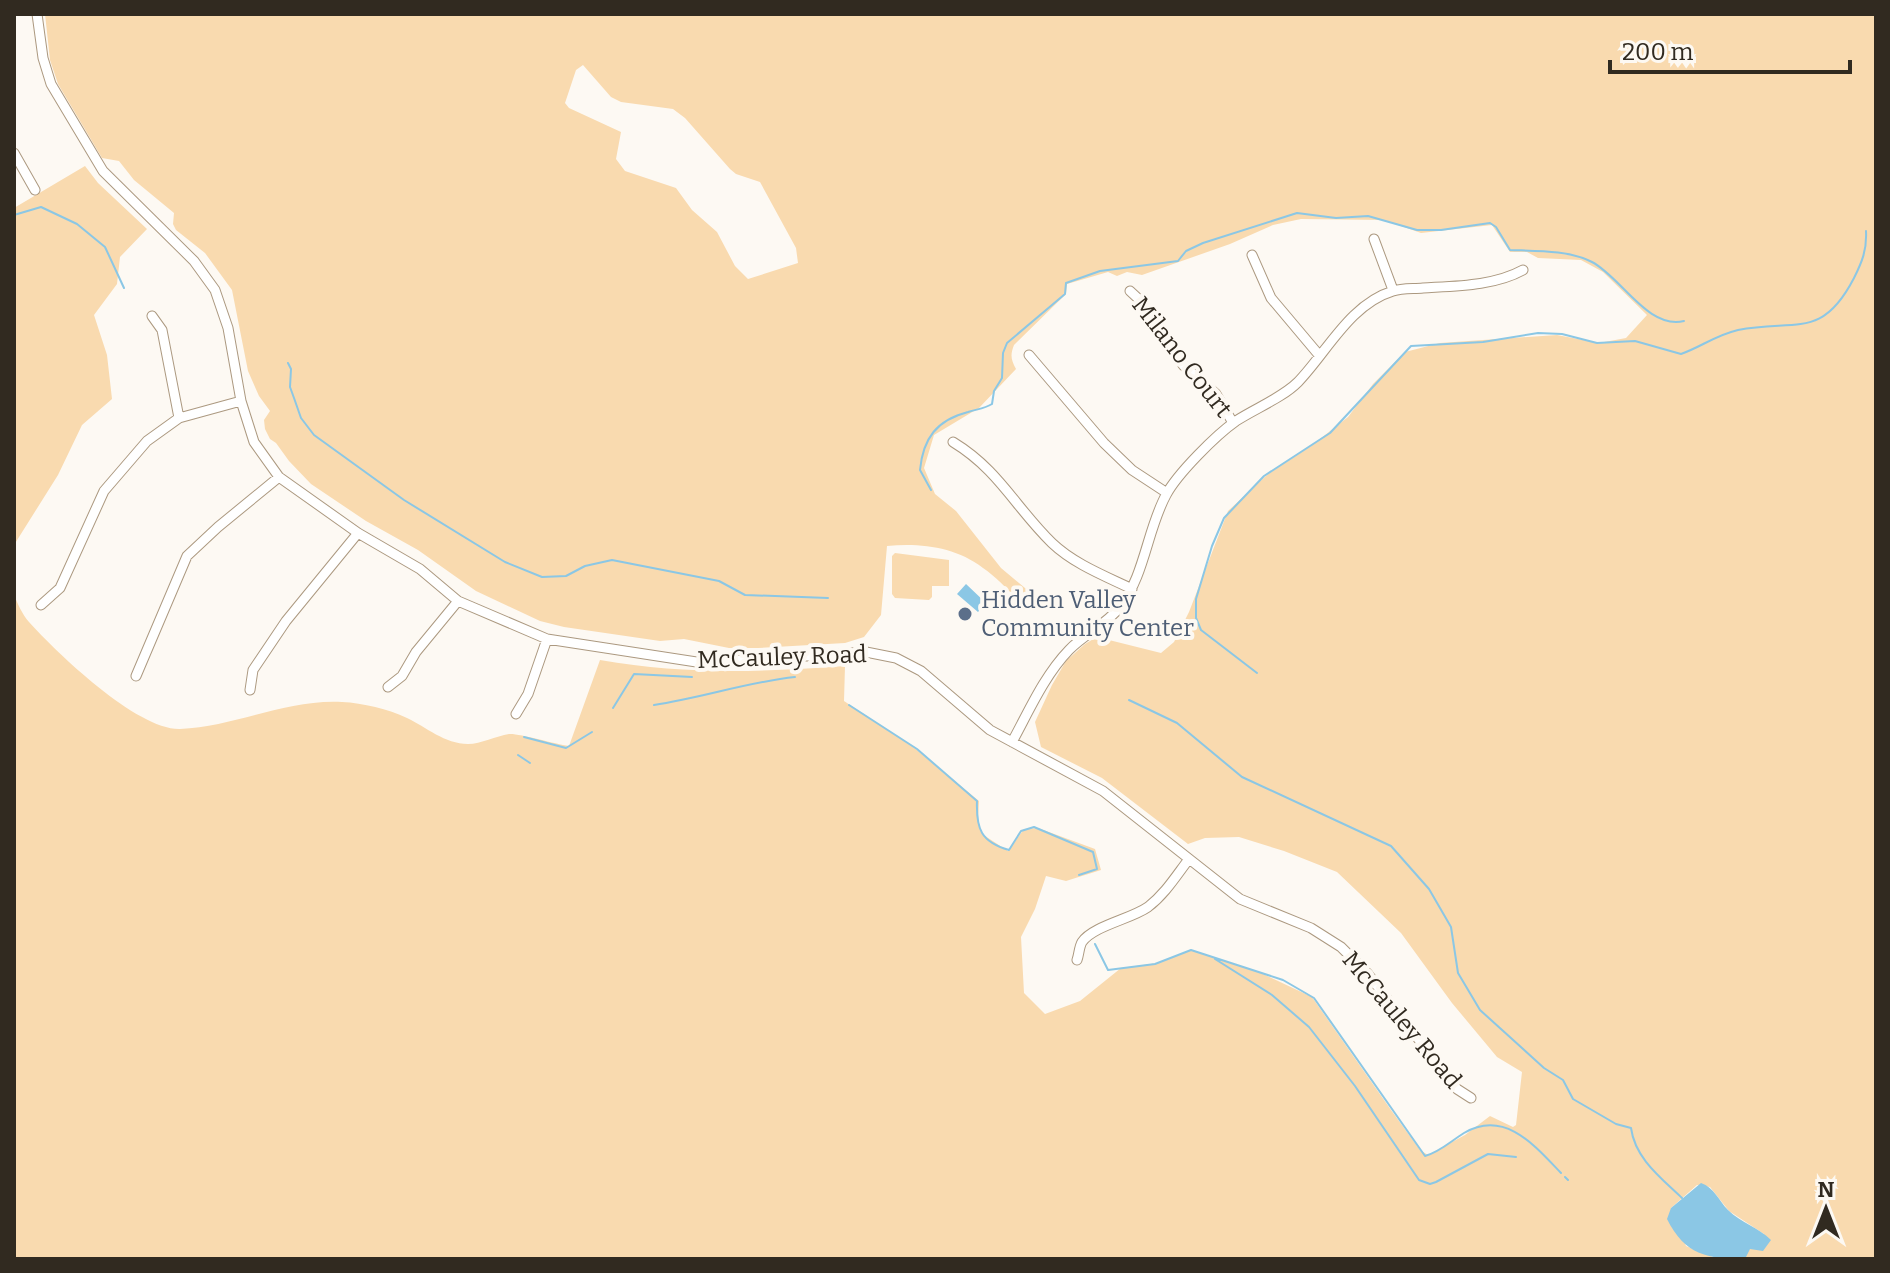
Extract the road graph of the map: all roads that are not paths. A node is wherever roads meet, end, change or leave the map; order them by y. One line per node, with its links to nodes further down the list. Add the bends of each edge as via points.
1 (37, 14): 12 (street, McCauley Road, via 51,84 103,171 194,261 215,290)
2 (14, 153): 3 (street)
3 (35, 190)
4 (1374, 239): 7 (street)
5 (1252, 255): 11 (street, via 1271,298)
6 (1523, 270): 7 (street, via 1468,285)
7 (1393, 290): 11 (street, via 1351,318)
8 (1130, 291): 14 (street, Milano Court, via 1183,365 1216,394)
9 (152, 316): 13 (street, via 162,330)
10 (1029, 355): 17 (street, via 1104,443)
11 (1319, 355): 14 (street, via 1296,384)
12 (241, 401): 13 (street); 16 (street, McCauley Road, via 254,442)
13 (179, 418): 21 (street, via 147,441 104,491 60,588)
14 (1233, 423): 17 (street)
15 (953, 442): 19 (street, via 998,477 1054,545)
16 (279, 477): 18 (street, McCauley Road); 23 (street, via 187,556)
17 (1167, 493): 19 (street)
18 (358, 533): 20 (street, McCauley Road, via 420,569); 25 (street, via 286,621 253,670)
19 (1132, 589): 27 (street, via 1048,677)
20 (458, 601): 22 (street, McCauley Road); 24 (street)
21 (41, 605)
22 (547, 639): 26 (street); 27 (street, McCauley Road, via 703,663 881,654 921,671 990,730)
23 (136, 676)
24 (388, 687)
25 (250, 690)
26 (516, 714)
27 (1012, 742): 28 (street, McCauley Road, via 1103,791)
28 (1189, 859): 29 (street, via 1152,904 1089,936); 30 (street, McCauley Road, via 1240,899 1311,928 1341,947 1457,1089)
29 (1077, 960)
30 (1471, 1098)

